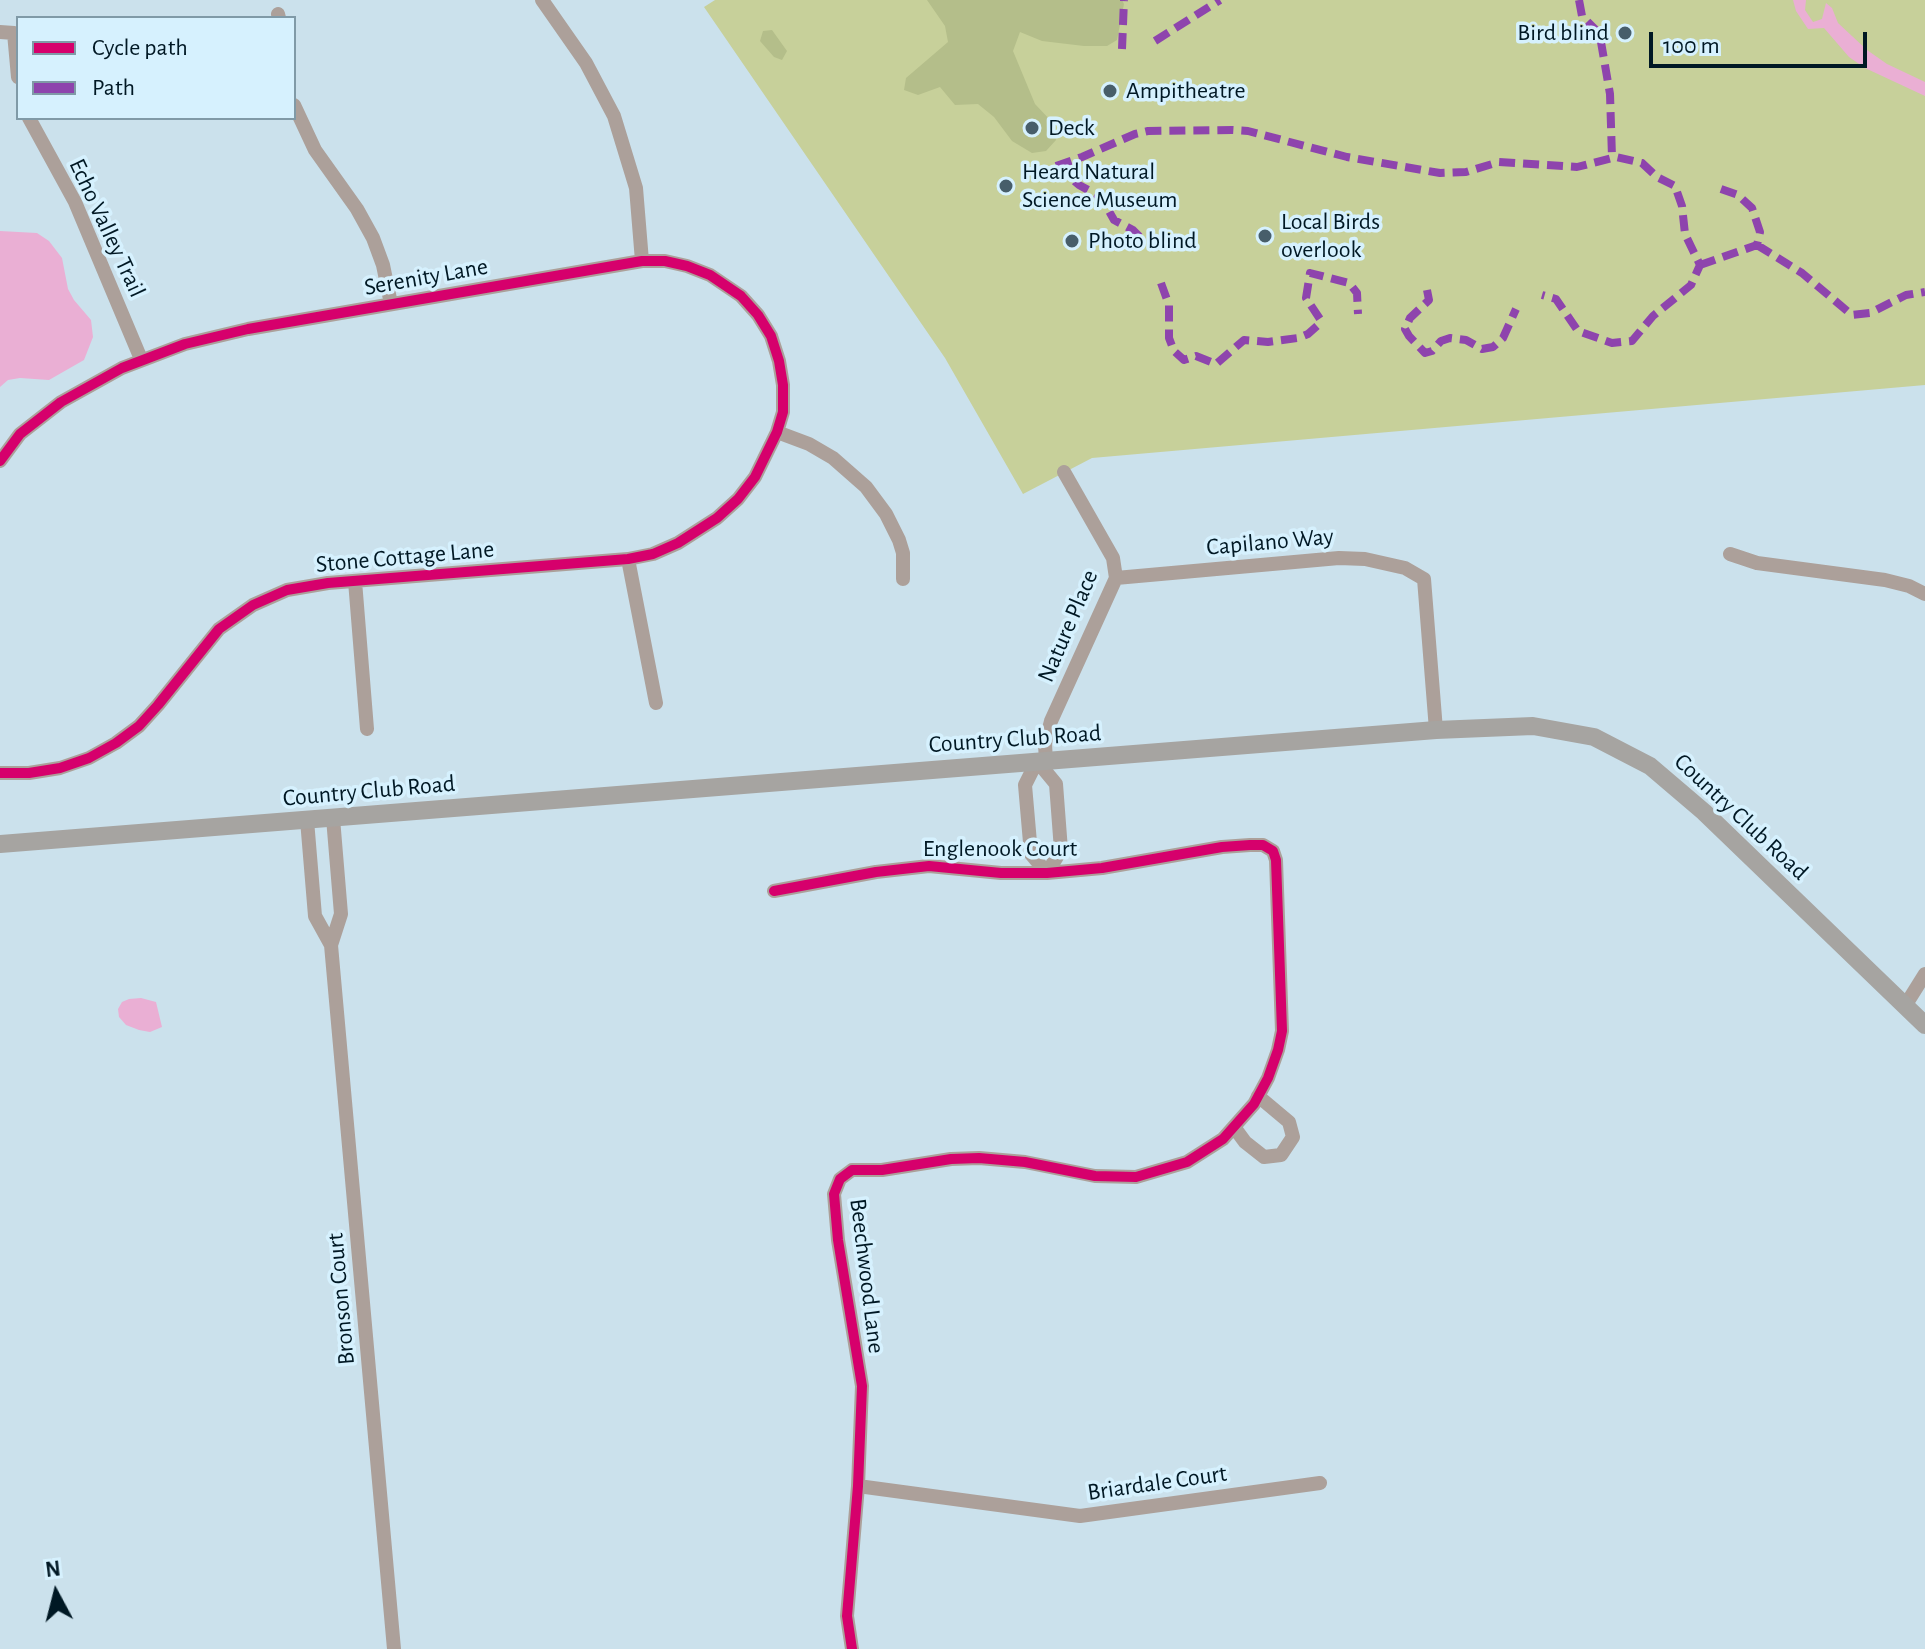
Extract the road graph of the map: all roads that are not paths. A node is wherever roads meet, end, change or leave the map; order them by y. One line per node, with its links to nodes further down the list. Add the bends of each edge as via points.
1 (542, 0): 6 (street, via 586,63 614,116 636,188)
2 (7, 33): 3 (street)
3 (16, 69)
4 (296, 109): 7 (street, via 315,150 373,238)
5 (30, 120): 8 (street, Echo Valley Trail, via 75,202)
6 (642, 261): 7 (street, Serenity Lane); 9 (street, Serenity Lane, via 699,270 750,305 771,336 782,372 783,412)
7 (391, 304): 8 (street, Serenity Lane, via 230,332)
8 (141, 359): 10 (street, Serenity Lane, via 39,417)
9 (777, 432): 13 (street, Stone Cottage Lane, via 755,477 717,518 665,549); 15 (street, via 821,450 866,487 899,540)
10 (0, 461)
11 (1064, 472): 14 (street, Nature Place, via 1113,558)
12 (1730, 554): 17 (street, via 1757,563 1885,580)
13 (628, 559): 16 (street, Stone Cottage Lane); 18 (street)
14 (1116, 578): 20 (street, Capilano Way, via 1339,558 1392,564 1424,579); 21 (street, Nature Place, via 1051,721)
15 (903, 579)
16 (355, 581): 19 (street); 22 (street, Stone Cottage Lane, via 287,590 240,613 209,638 148,716 103,750 52,769)
17 (1925, 594)
18 (656, 703)
19 (367, 729)
20 (1436, 730): 21 (main road, Country Club Road); 31 (main road, Country Club Road, via 1533,726 1594,737 1650,766)
21 (1042, 761): 23 (main road, Country Club Road); 27 (street, via 1056,784 1061,850); 27 (street, Nature Place, via 1025,785 1031,854)
22 (0, 773)
23 (333, 818): 24 (main road, Country Club Road); 29 (street, Bronson Court, via 341,914)
24 (307, 820): 25 (main road, Country Club Road); 29 (street, Bronson Court, via 315,916)
25 (0, 844)
26 (1273, 851): 27 (street, Englenook Court, via 1263,845 1222,847); 33 (street, Beechwood Lane, via 1282,1031)
27 (1047, 873): 28 (street, Englenook Court, via 929,866)
28 (774, 891)
29 (331, 945): 37 (street, Bronson Court)
30 (1925, 974): 31 (street)
31 (1905, 1006): 32 (main road, Country Club Road)
32 (1925, 1025)
33 (1258, 1096): 34 (street, Beechwood Lane); 34 (street, via 1289,1122 1293,1137 1281,1155 1264,1157)
34 (1234, 1127): 36 (street, Beechwood Lane, via 1187,1162 1136,1177 965,1158 852,1170 840,1179 834,1194 838,1240 862,1386)
35 (1320, 1483): 36 (street, Briardale Court, via 1080,1516)
36 (858, 1486): 38 (street, Beechwood Lane, via 847,1616)
37 (394, 1649)
38 (852, 1649)

